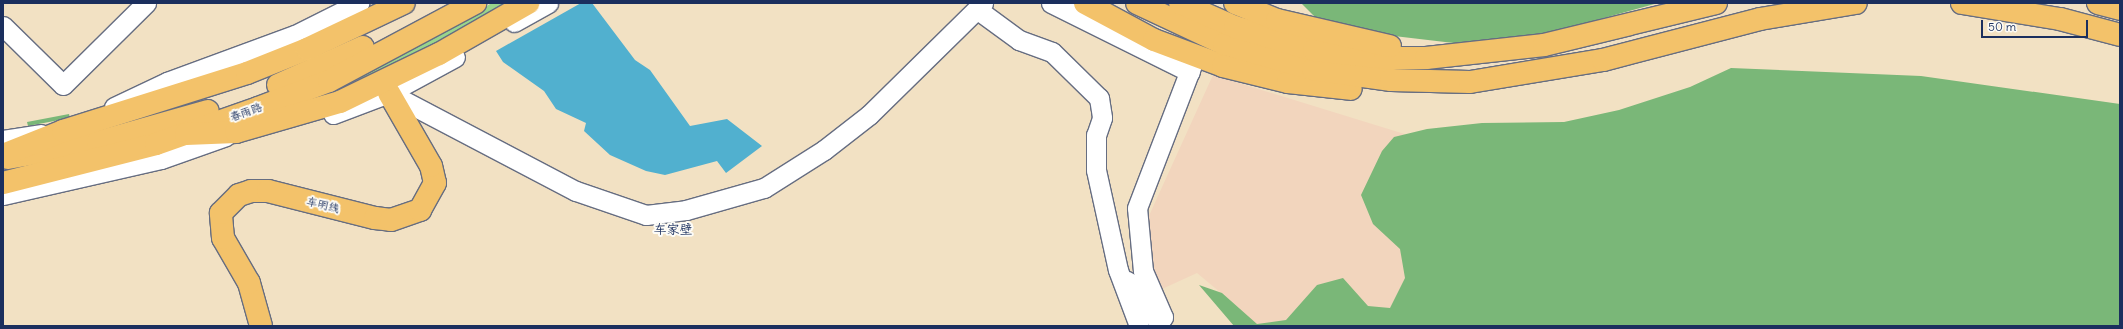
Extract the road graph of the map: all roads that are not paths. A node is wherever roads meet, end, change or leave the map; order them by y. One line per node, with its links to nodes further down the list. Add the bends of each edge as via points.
1 (146, 3): 19 (street, via 63,85)
2 (359, 3): 25 (street, via 295,35 167,82)
3 (404, 3): 25 (main road, via 307,49 192,92)
4 (445, 3): 30 (main road, 春雨路, via 340,58 230,104 130,135)
5 (475, 3): 27 (main road, 春雨路, via 329,81)
6 (528, 3): 24 (main road)
7 (548, 3): 24 (street)
8 (1051, 3): 22 (street)
9 (1085, 3): 22 (main road)
10 (1137, 3): 23 (main road, via 1224,44 1313,69 1391,80)
11 (1180, 3): 21 (main road, via 1235,27 1314,50 1385,58)
12 (1235, 3): 21 (main road, via 1277,20 1349,38)
13 (1716, 3): 21 (main road, via 1595,36)
14 (1856, 3): 23 (main road, via 1760,19 1596,61)
15 (1962, 3): 20 (main road, via 2060,19)
16 (2098, 3): 18 (main road)
17 (980, 6): 24 (street, via 869,115 824,150 764,188 686,210 646,215 576,191); 33 (street, via 1019,40 1052,52 1099,98 1102,118 1096,135 1096,170)
18 (2120, 9)
19 (3, 26)
20 (2120, 36)
21 (1471, 55)
22 (1190, 60): 23 (main road, via 1256,76 1324,87 1396,92); 33 (street, via 1137,208 1143,271 1163,317 1154,317 1136,286)
23 (1470, 82)
24 (378, 92): 26 (main road); 34 (main road, 车明线, via 431,166 435,183 420,210 391,220 268,191 251,191 239,195 222,213 223,238 249,284)
25 (63, 131): 28 (street); 29 (main road)
26 (236, 132): 27 (main road); 32 (street, via 161,159)
27 (186, 134): 31 (main road, 春雨路)
28 (3, 140)
29 (3, 155)
30 (3, 159)
31 (3, 183)
32 (3, 195)
33 (1120, 276): 35 (street)
34 (261, 326)
35 (1138, 326)

